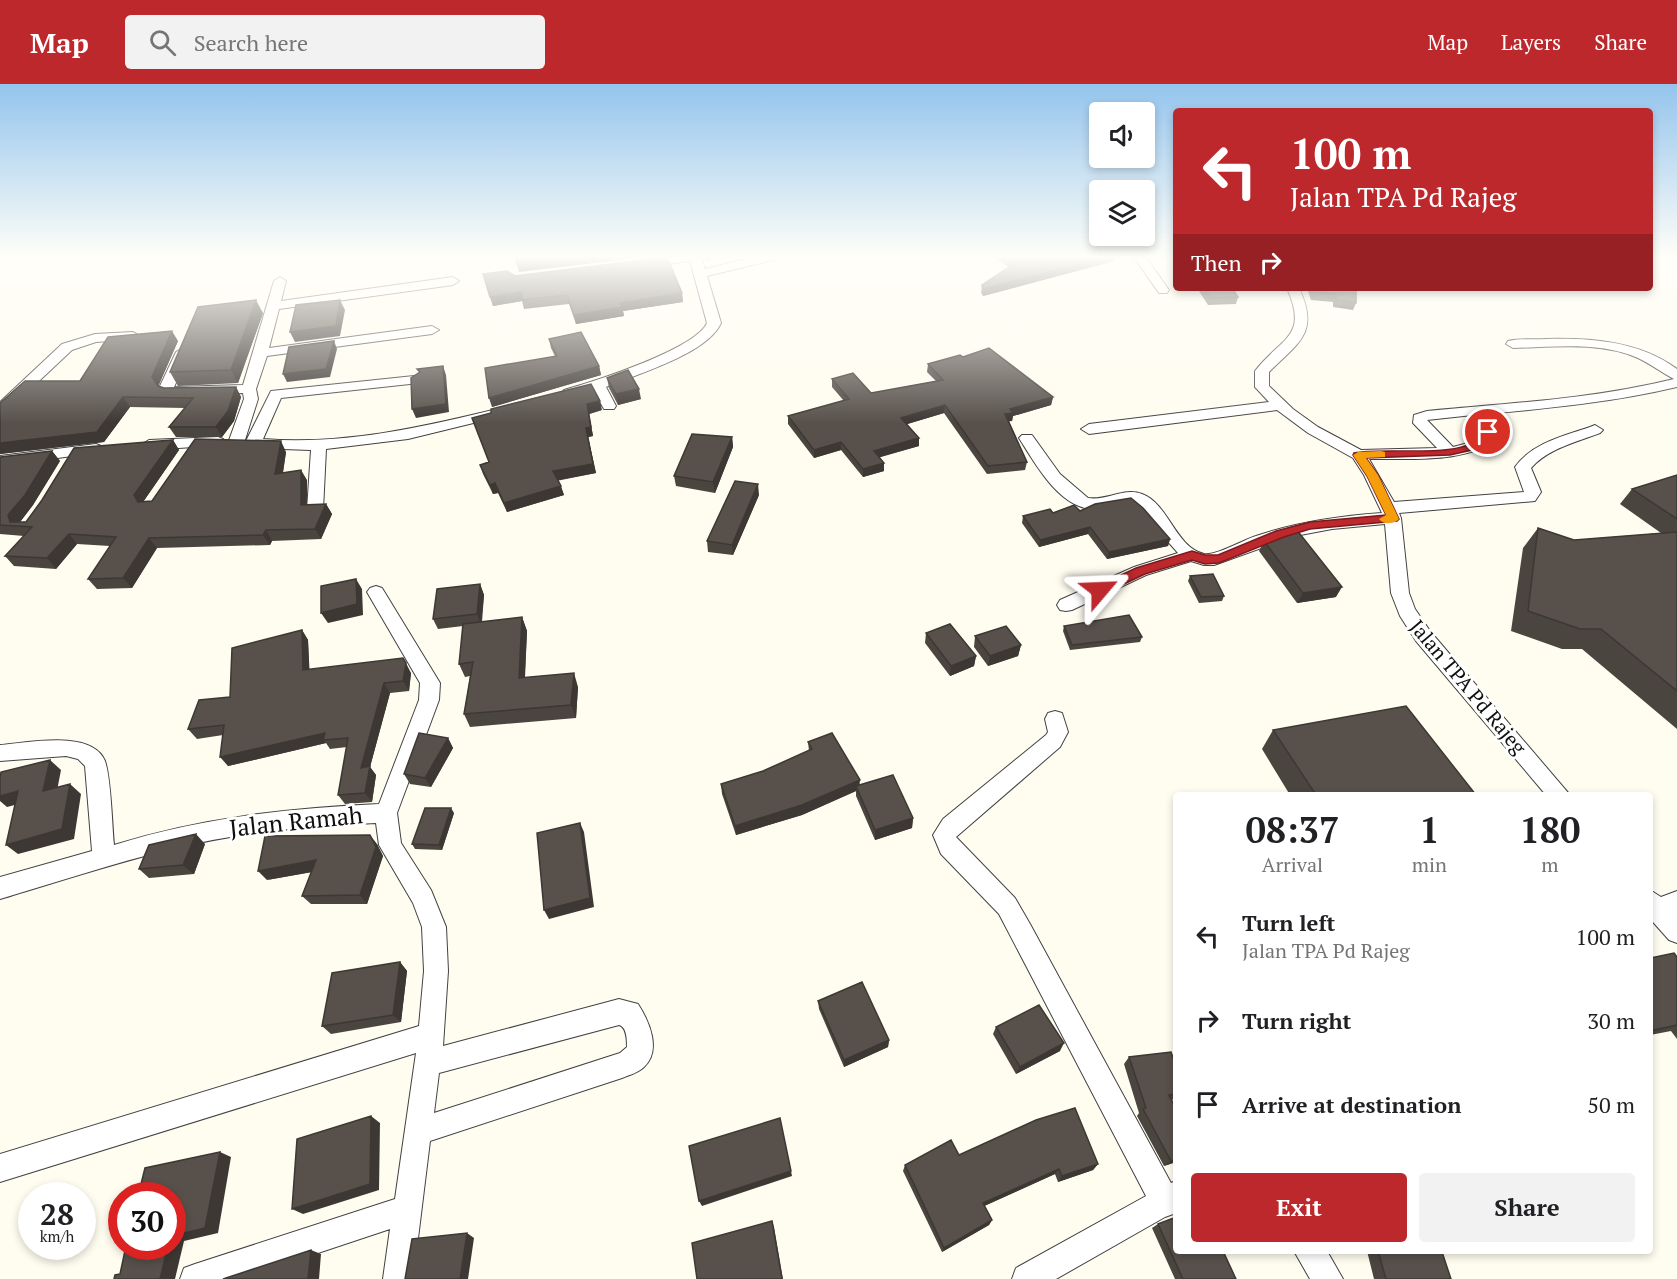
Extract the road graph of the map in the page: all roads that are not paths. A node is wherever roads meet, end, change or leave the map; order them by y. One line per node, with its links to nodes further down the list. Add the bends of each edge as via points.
1 (272, 312): 8 (street)
2 (711, 312): 12 (street, via 714,323 710,332 692,346)
3 (1304, 312): 15 (street, Jalan TPA Pd Rajeg, via 1301,331 1262,371 1262,387)
4 (432, 330): 8 (street)
5 (136, 336): 18 (street, via 95,338 67,347)
6 (190, 337): 13 (street, via 168,391)
7 (1513, 344): 9 (street, via 1614,345)
8 (261, 353): 13 (street)
9 (1677, 376)
10 (414, 380): 25 (street, via 276,394)
11 (1677, 383): 19 (street, via 1561,403)
12 (598, 385): 14 (street); 16 (street)
13 (249, 389): 24 (street, via 251,399)
14 (555, 397)
15 (1279, 405): 20 (street); 31 (street, Jalan TPA Pd Rajeg)
16 (609, 406)
17 (513, 408): 27 (street, via 415,432)
18 (0, 410)
19 (1478, 411): 30 (street, via 1490,435 1487,440); 30 (street, via 1419,418)
20 (1089, 429)
21 (1595, 430): 36 (street, via 1527,461 1522,467 1532,487 1529,497)
22 (1027, 438): 37 (street, via 1062,485 1080,501 1089,504 1139,498)
23 (196, 442): 24 (street); 26 (street); 32 (street)
24 (236, 442): 25 (street)
25 (253, 442): 27 (street)
26 (130, 446)
27 (320, 446): 35 (street)
28 (108, 448): 29 (street)
29 (75, 452): 33 (street); 34 (street)
30 (1450, 452): 31 (street)
31 (1358, 455): 36 (street, Jalan TPA Pd Rajeg)
32 (183, 460)
33 (0, 461)
34 (64, 470)
35 (315, 510)
36 (1391, 514): 37 (street, via 1310,525 1219,559 1205,560); 42 (street, Jalan TPA Pd Rajeg, via 1400,593 1406,611)
37 (1192, 555): 39 (street, via 1140,571)
38 (376, 592): 43 (street, via 430,682 429,700)
39 (1066, 605)
40 (1055, 719): 52 (street, via 1058,732 1053,741 944,835 949,847 1007,906 1119,1118)
41 (0, 753): 44 (street, via 66,748 84,752 95,763)
42 (1556, 792)
43 (386, 813): 44 (street, Jalan Ramah, via 302,817 183,835); 48 (street, Jalan Ramah, via 390,845 423,898 434,927 436,971)
44 (104, 858): 45 (street, Jalan Ramah)
45 (0, 888)
46 (1659, 906): 47 (street)
47 (1677, 932)
48 (431, 1035): 49 (street, Jalan Ramah); 51 (street)
49 (427, 1063): 50 (street, Jalan Ramah); 50 (street, via 619,1012 629,1013 636,1022 640,1050 635,1059 622,1065)
50 (417, 1132): 53 (street, Jalan Ramah)
51 (0, 1168)
52 (1171, 1199): 57 (street)
53 (407, 1209): 55 (street); 56 (street, Jalan Ramah)
54 (1311, 1254): 58 (street)
55 (195, 1279)
56 (398, 1279)
57 (1027, 1279)
58 (1328, 1279)

